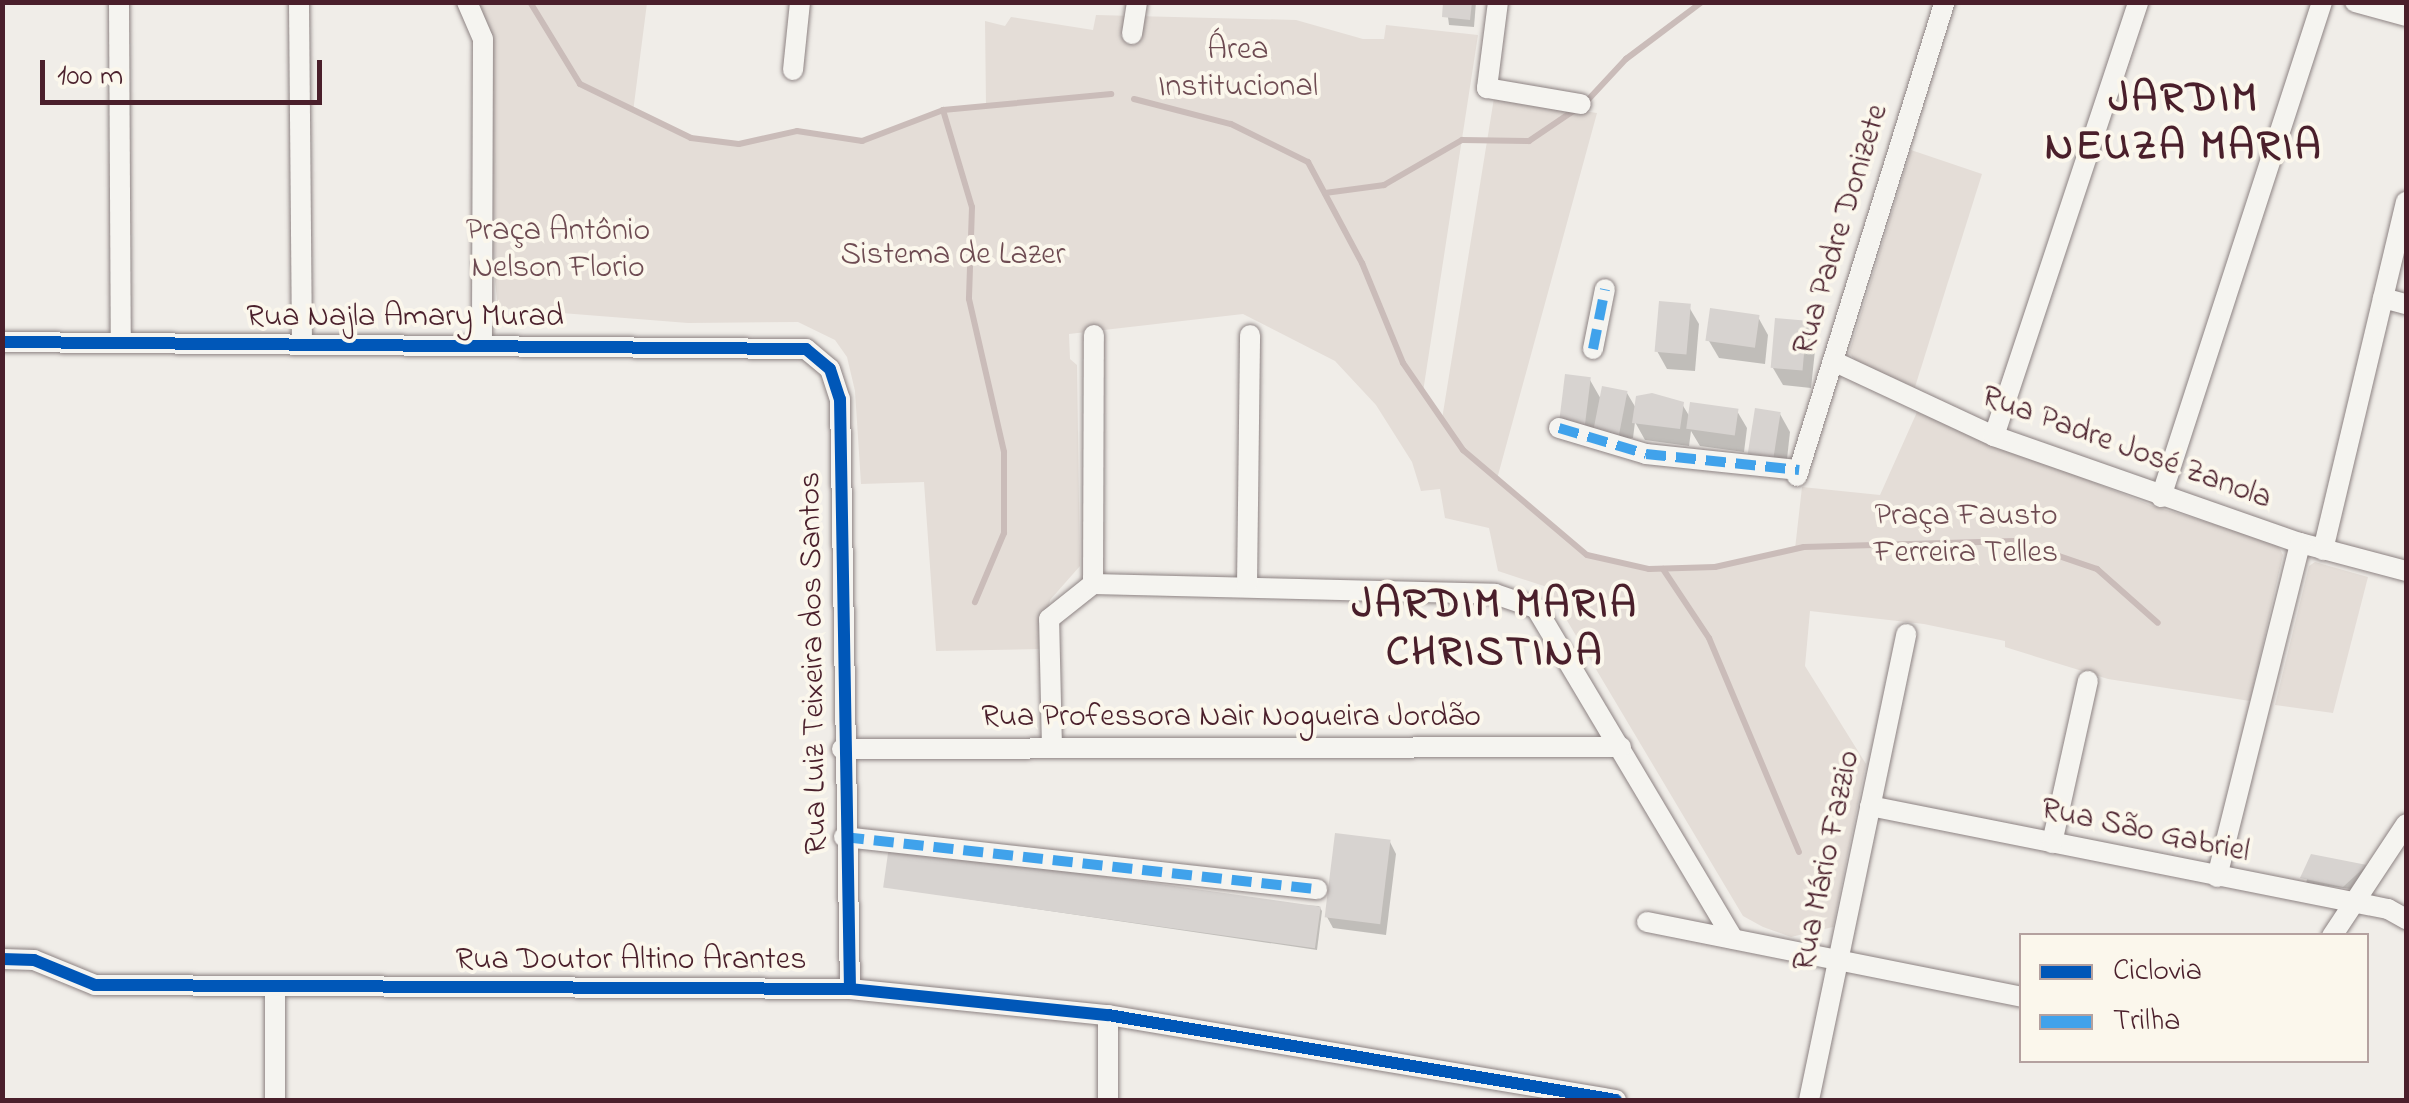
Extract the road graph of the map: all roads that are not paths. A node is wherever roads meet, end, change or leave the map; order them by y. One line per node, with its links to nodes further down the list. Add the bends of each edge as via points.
1 (119, 2): 22 (street)
2 (298, 2): 23 (street)
3 (467, 2): 24 (street, via 483,39)
4 (800, 2): 13 (street)
5 (1136, 2): 12 (street)
6 (1498, 2): 14 (street, via 1487,88)
7 (1945, 2): 27 (street, Rua Padre Donizete)
8 (2138, 2): 29 (street)
9 (2322, 2): 30 (street)
10 (2355, 2): 11 (street)
11 (2406, 16)
12 (1132, 34)
13 (794, 70)
14 (1581, 104)
15 (2406, 202): 17 (street)
16 (1605, 289): 25 (street)
17 (2383, 298): 18 (street); 32 (street)
18 (2406, 304)
19 (1094, 335): 34 (street)
20 (1250, 335): 35 (street)
21 (2, 342): 22 (street, Rua Najla Amary Murad)
22 (121, 344): 23 (street, Rua Najla Amary Murad)
23 (302, 345): 24 (street, Rua Najla Amary Murad)
24 (482, 346): 26 (street, Rua Najla Amary Murad)
25 (1592, 349)
26 (806, 350): 40 (street, Rua Luiz Teixeira dos Santos, via 830,369 840,399)
27 (1833, 361): 28 (street, Rua Padre Donizete, via 1798,473 1646,454); 29 (street, Rua Padre José Zanola)
28 (1560, 428)
29 (1994, 436): 30 (street, Rua Padre José Zanola)
30 (2161, 498): 31 (street, Rua Padre José Zanola)
31 (2300, 543): 32 (street, Rua Padre José Zanola); 45 (street)
32 (2323, 550): 33 (street, Rua Padre José Zanola)
33 (2406, 571)
34 (1093, 584): 35 (street); 39 (street, via 1049,618)
35 (1246, 586): 38 (street, via 1518,598 1549,621)
36 (1906, 634): 41 (street, Rua Mário Fazzio)
37 (2088, 681): 44 (street)
38 (1621, 747): 39 (street, Rua Professora Nair Nogueira Jordão); 51 (street)
39 (1052, 748): 40 (street, Rua Professora Nair Nogueira Jordão)
40 (842, 749): 43 (street, Rua Luiz Teixeira dos Santos)
41 (1870, 806): 44 (street, Rua São Gabriel); 53 (street, Rua Mário Fazzio)
42 (2406, 824): 47 (street)
43 (844, 837): 46 (street); 55 (street, Rua Luiz Teixeira dos Santos)
44 (2052, 843): 45 (street, Rua São Gabriel)
45 (2217, 877): 47 (street, Rua São Gabriel)
46 (1317, 889)
47 (2356, 903): 48 (street, Rua São Gabriel); 50 (street)
48 (2406, 918)
49 (1647, 922): 51 (street)
50 (2334, 933)
51 (1733, 939): 53 (street)
52 (2, 959): 54 (street, Rua Doutor Altino Arantes, via 34,960 95,985)
53 (1838, 959): 56 (street); 61 (street, Rua Mário Fazzio)
54 (275, 987): 55 (street, Rua Doutor Altino Arantes); 58 (street)
55 (850, 989): 57 (street, Rua Doutor Altino Arantes)
56 (2019, 996)
57 (1108, 1016): 59 (street); 60 (street, Rua Doutor Altino Arantes)
58 (275, 1100)
59 (1108, 1100)
60 (1616, 1100)
61 (1809, 1100)

